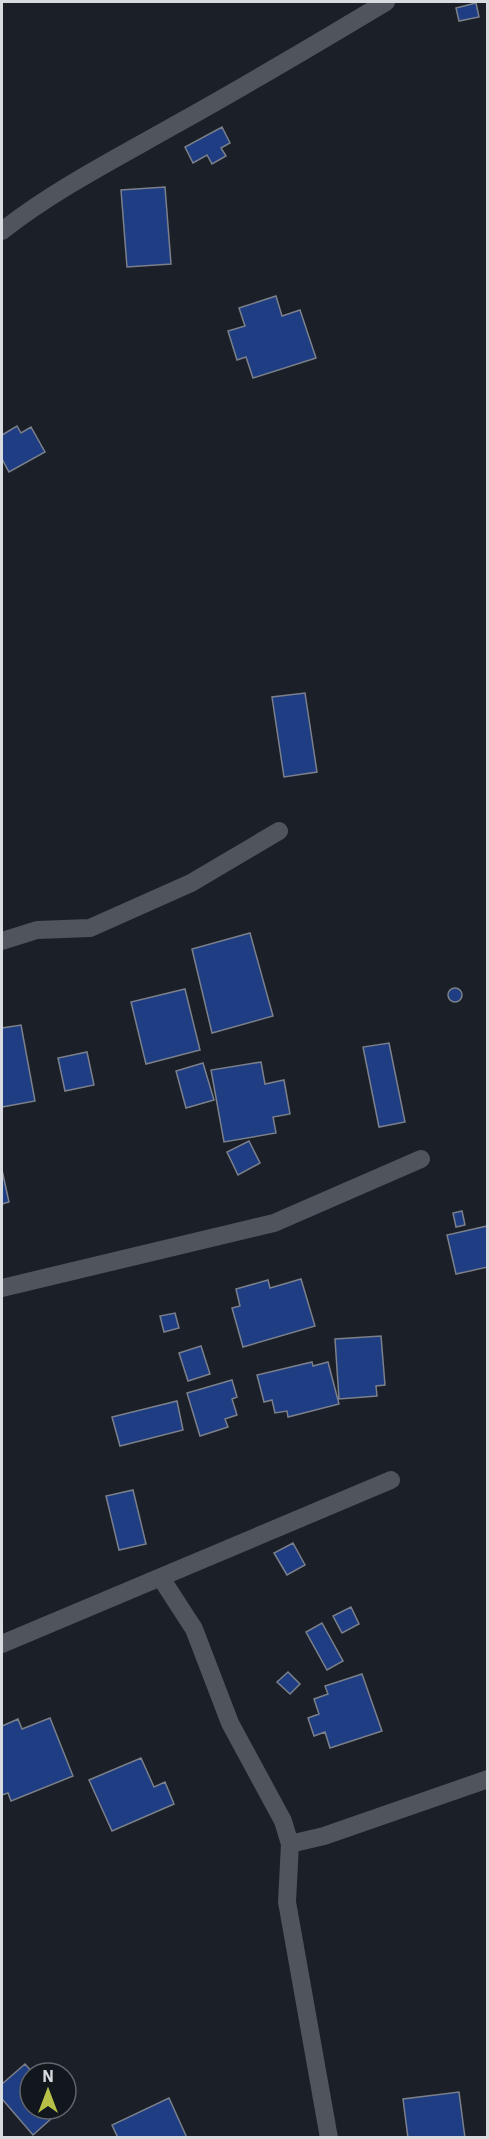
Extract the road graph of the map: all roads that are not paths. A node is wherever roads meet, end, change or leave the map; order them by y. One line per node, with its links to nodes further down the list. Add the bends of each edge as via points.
1 (386, 2): 2 (street, via 21,215)
2 (2, 231)
3 (279, 831): 4 (street, via 191,882 90,928 37,930)
4 (2, 941)
5 (421, 1159): 6 (street, via 274,1223)
6 (2, 1288)
7 (391, 1480): 8 (street)
8 (161, 1578): 9 (street); 11 (street, via 194,1629 230,1723 283,1821)
9 (2, 1644)
10 (488, 1779): 11 (street, via 324,1836)
11 (290, 1844): 12 (street, via 287,1902)
12 (329, 2138)

